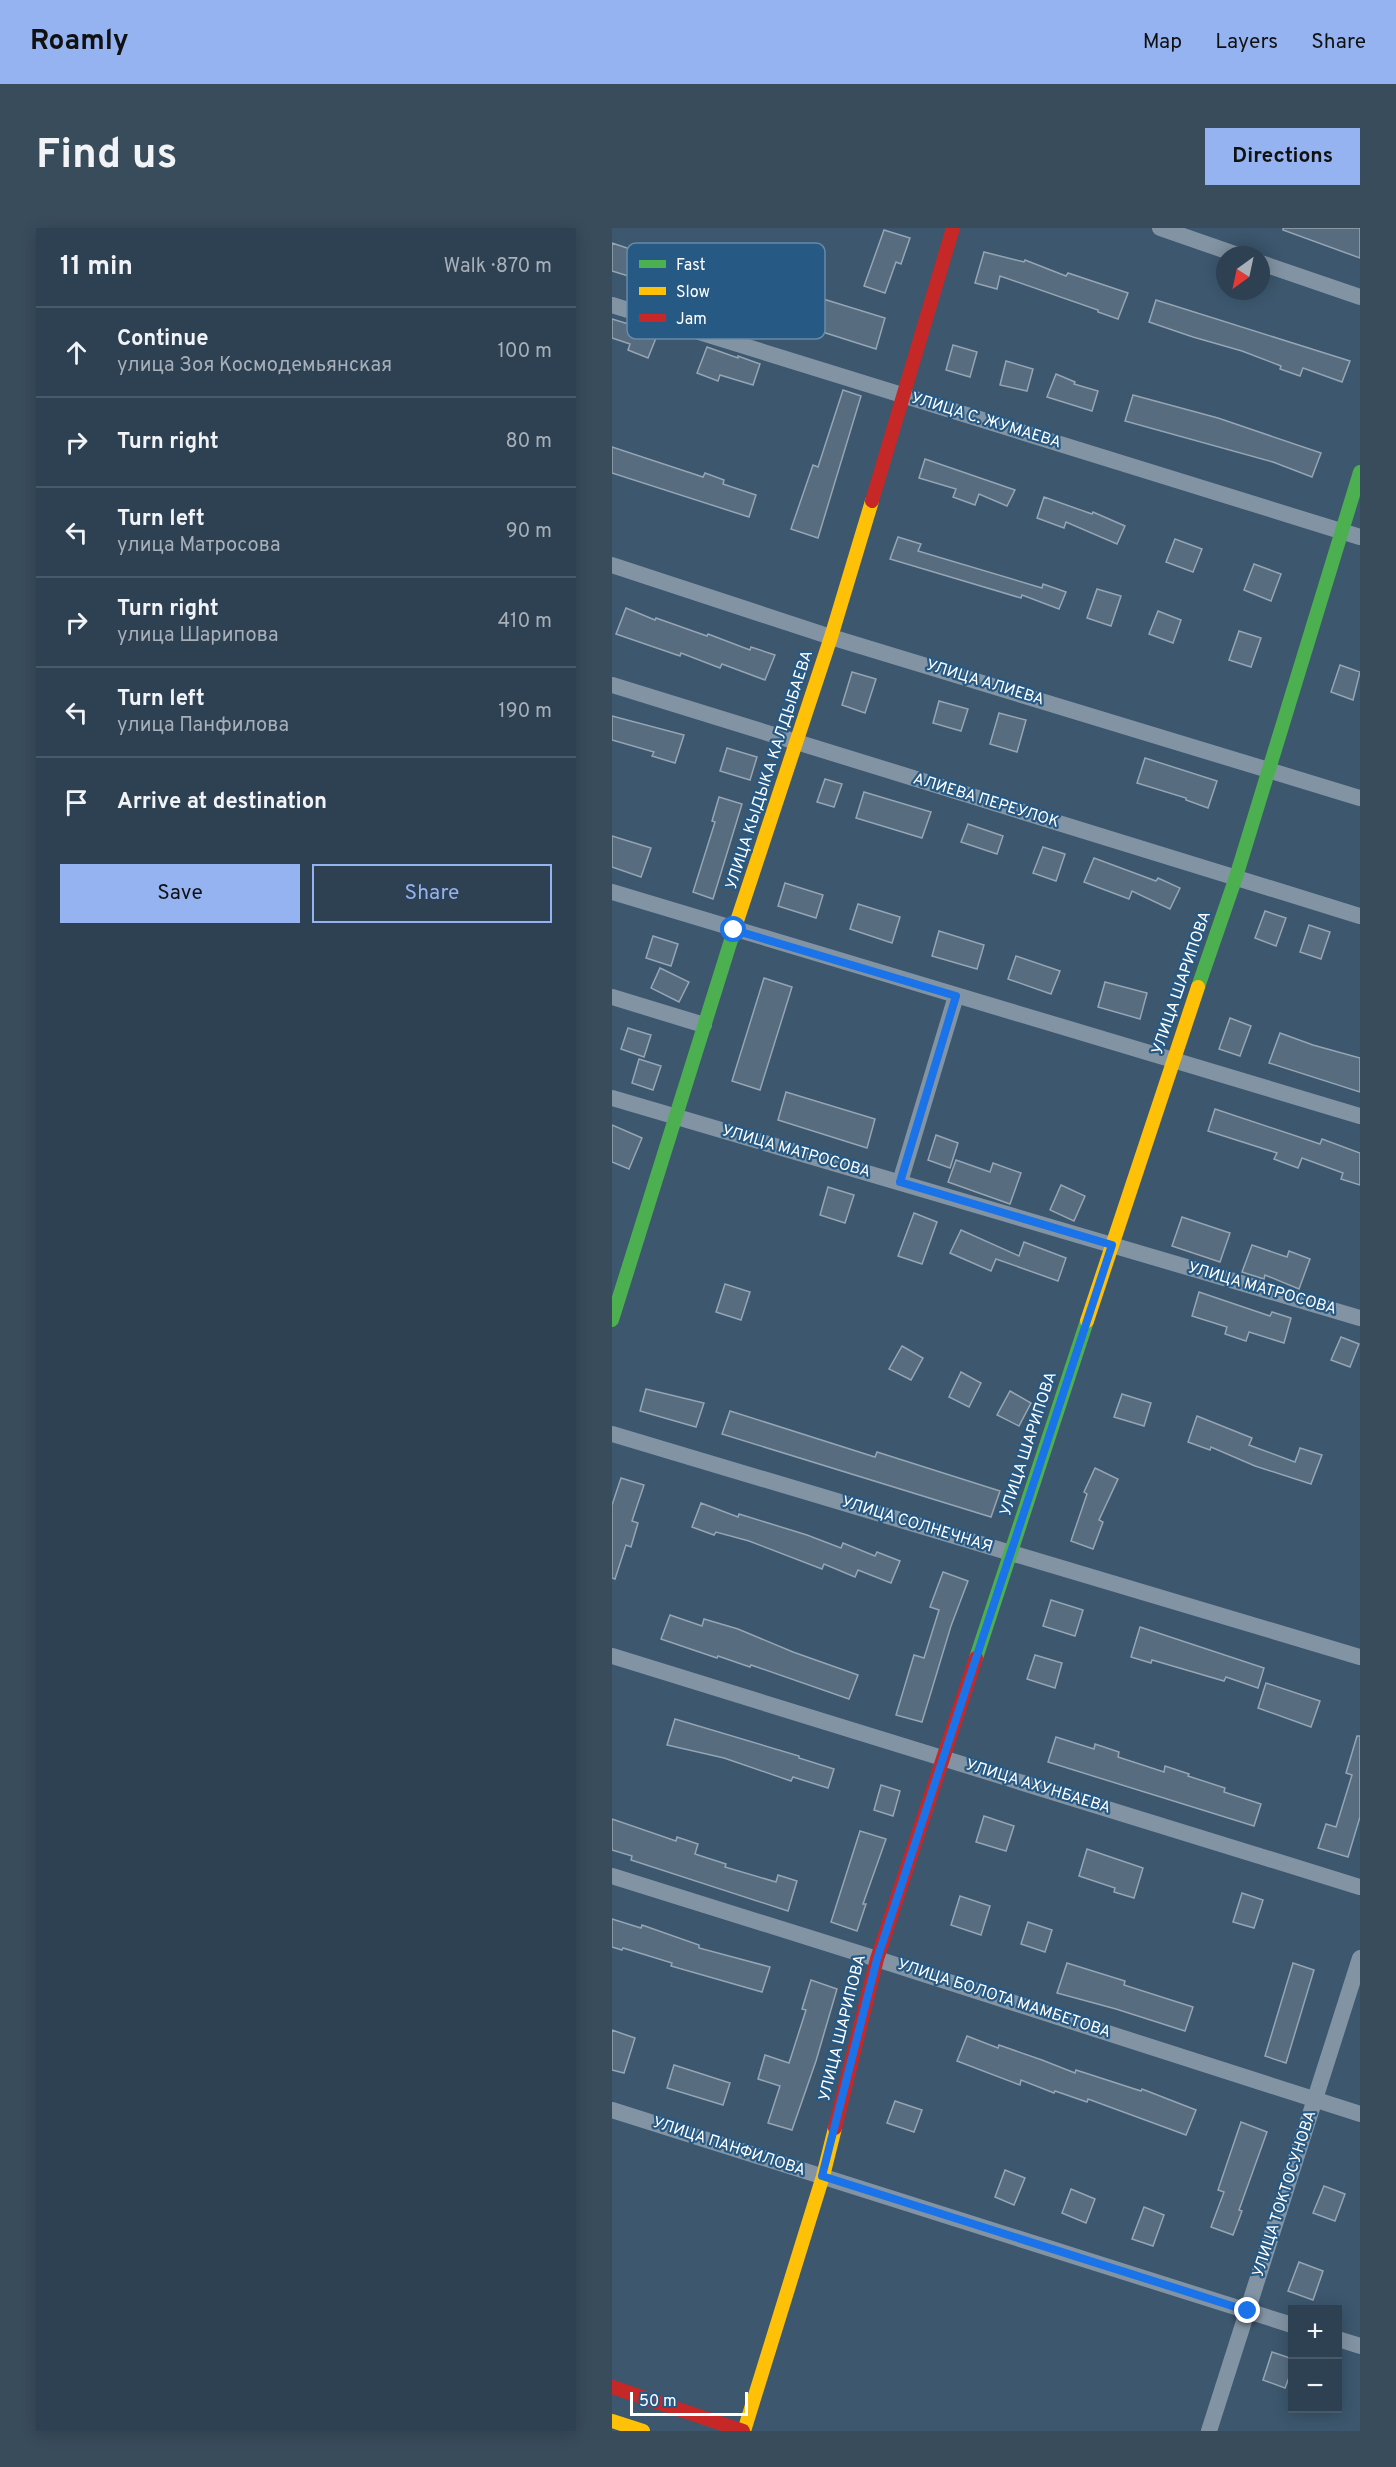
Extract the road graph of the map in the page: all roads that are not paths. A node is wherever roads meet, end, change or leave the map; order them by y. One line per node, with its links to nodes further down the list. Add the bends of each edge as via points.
1 (953, 228): 9 (street, УЛИЦА КЫДЫКА КАЛДЫБАЕВА)
2 (1160, 228): 3 (street)
3 (1216, 247)
4 (1270, 266): 5 (street)
5 (1360, 297)
6 (612, 305): 7 (street, УЛИЦА С. ЖУМАЕВА)
7 (627, 310)
8 (721, 339): 9 (street, УЛИЦА С. ЖУМАЕВА)
9 (904, 396): 11 (street, УЛИЦА С. ЖУМАЕВА); 14 (street, УЛИЦА КЫДЫКА КАЛДЫБАЕВА)
10 (1360, 472): 11 (street, УЛИЦА ШАРИПОВА)
11 (1342, 531): 12 (street, УЛИЦА С. ЖУМАЕВА); 17 (street, УЛИЦА ШАРИПОВА)
12 (1360, 537)
13 (612, 565): 14 (street, УЛИЦА АЛИЕВА)
14 (831, 637): 16 (street, УЛИЦА КЫДЫКА КАЛДЫБАЕВА); 17 (street, УЛИЦА АЛИЕВА)
15 (612, 685): 16 (street, АЛИЕВА ПЕРЕУЛОК)
16 (796, 743): 19 (street, АЛИЕВА ПЕРЕУЛОК); 22 (street, УЛИЦА КЫДЫКА КАЛДЫБАЕВА)
17 (1269, 770): 18 (street, УЛИЦА АЛИЕВА); 19 (street, УЛИЦА ШАРИПОВА)
18 (1360, 798)
19 (1236, 877): 21 (street, АЛИЕВА ПЕРЕУЛОК); 26 (street, УЛИЦА ШАРИПОВА)
20 (612, 892): 22 (street)
21 (1360, 916)
22 (734, 930): 23 (street); 25 (street, УЛИЦА КЫДЫКА КАЛДЫБАЕВА)
23 (956, 996): 26 (street); 30 (street)
24 (612, 997): 25 (street)
25 (704, 1024): 29 (street, УЛИЦА КЫДЫКА КАЛДЫБАЕВА)
26 (1173, 1060): 28 (street); 31 (street, УЛИЦА ШАРИПОВА)
27 (612, 1098): 29 (street, УЛИЦА МАТРОСОВА)
28 (1360, 1116)
29 (675, 1117): 30 (street, УЛИЦА МАТРОСОВА); 32 (street, УЛИЦА КЫДЫКА КАЛДЫБАЕВА)
30 (900, 1182): 31 (street, УЛИЦА МАТРОСОВА)
31 (1112, 1245): 33 (street, УЛИЦА МАТРОСОВА); 36 (street, УЛИЦА ШАРИПОВА)
32 (616, 1294): 34 (street, УЛИЦА КЫДЫКА КАЛДЫБАЕВА)
33 (1360, 1318)
34 (612, 1320)
35 (612, 1434): 36 (street, УЛИЦА СОЛНЕЧНАЯ)
36 (1011, 1553): 38 (street, УЛИЦА СОЛНЕЧНАЯ); 39 (street, УЛИЦА ШАРИПОВА)
37 (612, 1656): 39 (street, УЛИЦА АХУНБАЕВА)
38 (1360, 1657)
39 (943, 1758): 41 (street, УЛИЦА АХУНБАЕВА); 43 (street, УЛИЦА ШАРИПОВА)
40 (612, 1876): 43 (street, УЛИЦА БОЛОТА МАМБЕТОВА)
41 (1360, 1887)
42 (1360, 1958): 44 (street, УЛИЦА ТОКТОСУНОВА)
43 (877, 1959): 44 (street, УЛИЦА БОЛОТА МАМБЕТОВА); 47 (street, УЛИЦА ШАРИПОВА)
44 (1315, 2100): 46 (street, УЛИЦА БОЛОТА МАМБЕТОВА); 48 (street, УЛИЦА ТОКТОСУНОВА)
45 (612, 2110): 47 (street, УЛИЦА ПАНФИЛОВА)
46 (1360, 2114)
47 (822, 2176): 48 (street, УЛИЦА ПАНФИЛОВА); 55 (street, УЛИЦА ШАРИПОВА)
48 (1248, 2311): 49 (street, УЛИЦА ПАНФИЛОВА); 56 (street, УЛИЦА ТОКТОСУНОВА)
49 (1288, 2323)
50 (1342, 2340): 51 (street)
51 (1360, 2346)
52 (612, 2387): 55 (street)
53 (612, 2421): 54 (street)
54 (643, 2431)
55 (743, 2431)
56 (1209, 2431)

